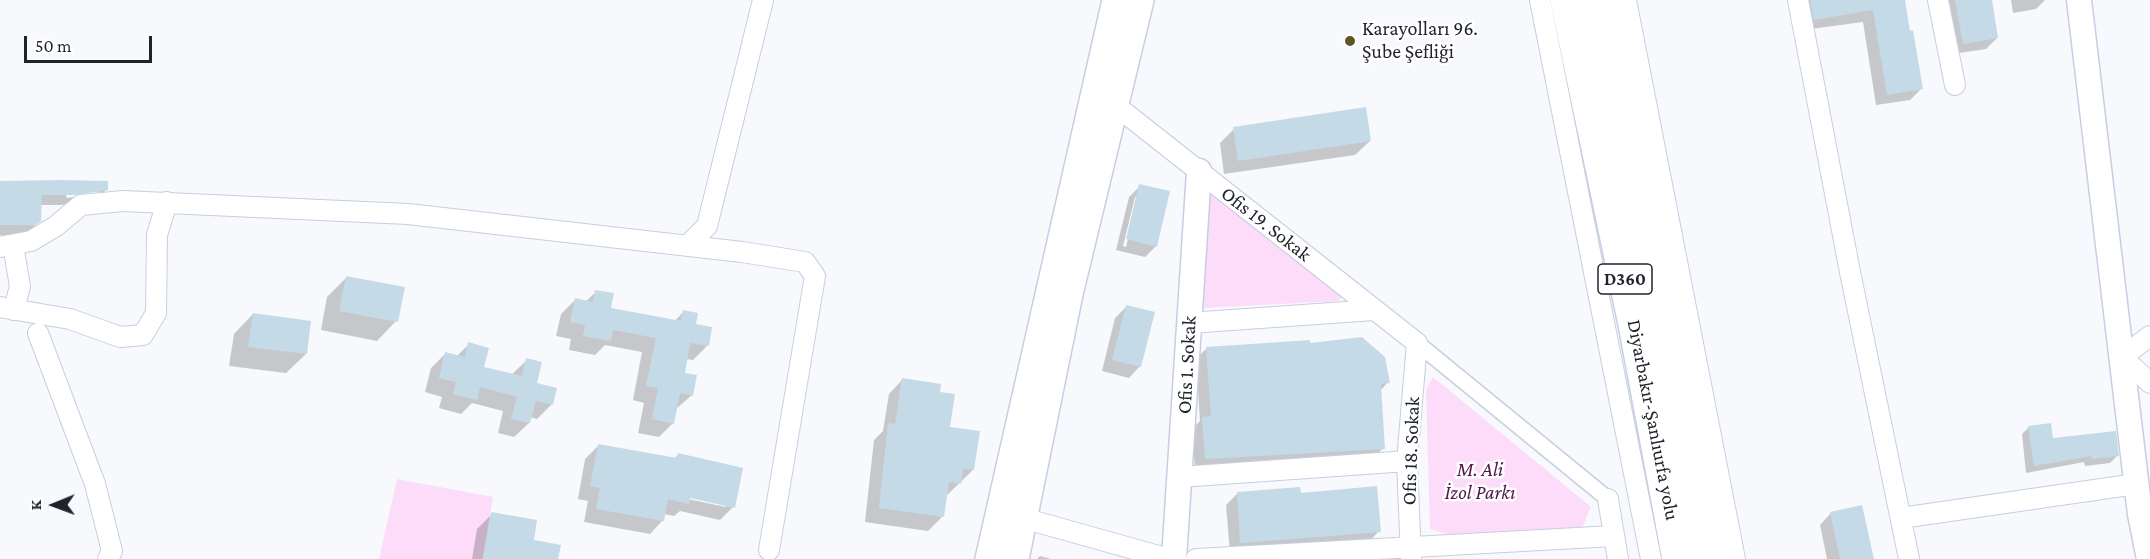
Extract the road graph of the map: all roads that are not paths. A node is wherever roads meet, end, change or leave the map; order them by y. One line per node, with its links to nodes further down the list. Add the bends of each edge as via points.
1 (763, 0): 15 (street)
2 (1116, 0): 38 (main road)
3 (1140, 0): 12 (main road)
4 (1540, 0): 44 (street)
5 (1567, 0): 45 (highway, Diyarbakır-Şanlıurfa yolu / D360, via 1635,324)
6 (1600, 0): 46 (highway, Diyarbakır-Şanlıurfa yolu / D360)
7 (1626, 0): 47 (street)
8 (1798, 0): 32 (street)
9 (1938, 0): 11 (street)
10 (2079, 0): 26 (street)
11 (1955, 85)
12 (1115, 105): 13 (street, Ofis 19. Sokak); 33 (main road, via 1069,294)
13 (1199, 171): 20 (street, Ofis 19. Sokak); 22 (street, Ofis 1. Sokak)
14 (166, 202): 16 (street, via 81,205 31,241); 17 (street, via 408,214); 21 (street, via 157,235 156,313 143,335 120,337)
15 (707, 226): 17 (street); 18 (street)
16 (7, 246): 19 (street, via 20,286)
17 (687, 246): 18 (street)
18 (713, 249): 37 (street, via 805,262 815,276)
19 (12, 310): 21 (street); 23 (street)
20 (1374, 310): 22 (street); 25 (street, Ofis 19. Sokak)
21 (51, 316): 23 (street)
22 (1189, 323): 29 (street, Ofis 1. Sokak)
23 (38, 333): 36 (street, via 95,484)
24 (2150, 336): 26 (street)
25 (1417, 343): 28 (street, Ofis 18. Sokak); 31 (street)
26 (2122, 357): 27 (street); 30 (street)
27 (2150, 383)
28 (1407, 461): 29 (street); 35 (street, Ofis 18. Sokak)
29 (1180, 477): 41 (street, Ofis 1. Sokak)
30 (2136, 484): 32 (street); 49 (street)
31 (1608, 499): 34 (street)
32 (1901, 518): 48 (street)
33 (1023, 519): 39 (main road); 40 (street)
34 (1612, 536): 35 (street); 43 (street)
35 (1411, 553): 42 (street)
36 (111, 556)
37 (770, 556)
38 (989, 559)
39 (1015, 559)
40 (1169, 559)
41 (1174, 559)
42 (1196, 559)
43 (1618, 559)
44 (1651, 559)
45 (1679, 559)
46 (1710, 559)
47 (1736, 559)
48 (1909, 559)
49 (2149, 559)

